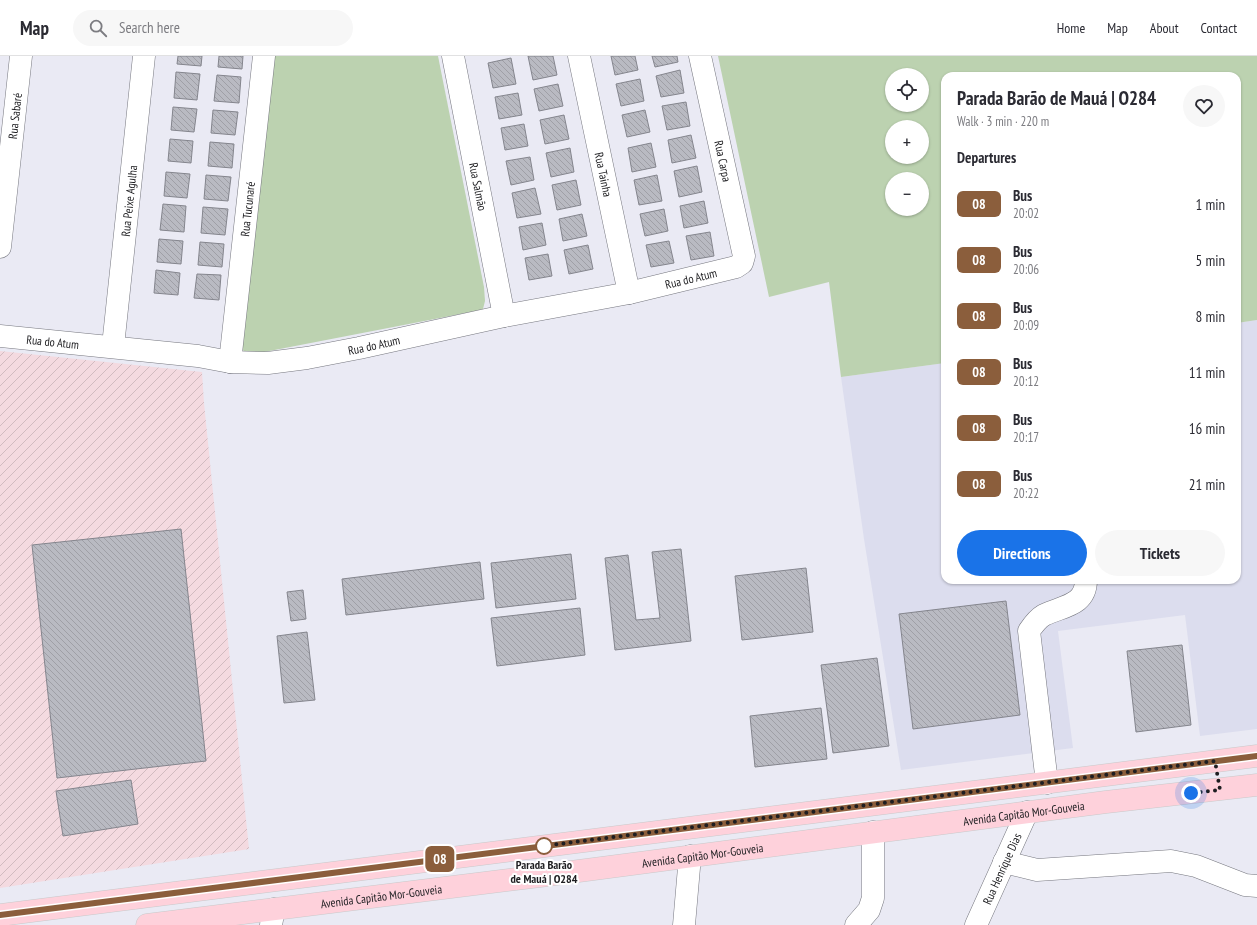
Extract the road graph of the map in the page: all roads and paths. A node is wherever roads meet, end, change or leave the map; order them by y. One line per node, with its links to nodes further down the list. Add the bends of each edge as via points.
1 (21, 56): 7 (street, Rua Sabaré)
2 (144, 56): 12 (street, Rua Peixe Agulha)
3 (264, 56): 13 (street, Rua Tucunaré)
4 (453, 56): 10 (street, Rua Salmão)
5 (579, 56): 9 (street, Rua Tainha)
6 (700, 56): 8 (street, Rua Carpa, via 744,256)
7 (0, 246)
8 (741, 264): 9 (street, Rua do Atum)
9 (629, 293): 10 (street, Rua do Atum)
10 (504, 316): 13 (street, Rua do Atum, via 307,358 268,363)
11 (0, 336): 12 (street, Rua do Atum)
12 (113, 346): 13 (street, Rua do Atum)
13 (230, 362)
14 (1086, 584): 17 (street, via 1080,598 1071,606 1043,616 1034,623 1029,632)
15 (1257, 756): 16 (main road)
16 (1215, 761): 17 (main road); 19 (main road)
17 (1047, 783): 25 (main road)
18 (1257, 785): 19 (main road, Avenida Capitão Mor-Gouveia)
19 (1220, 790): 20 (main road, Avenida Capitão Mor-Gouveia)
20 (1027, 812): 21 (main road, Avenida Capitão Mor-Gouveia); 23 (street, Rua Henrique Dias)
21 (873, 832): 22 (main road, Avenida Capitão Mor-Gouveia); 29 (street, via 872,898 869,910)
22 (690, 856): 26 (main road, Avenida Capitão Mor-Gouveia); 28 (street)
23 (1004, 862): 24 (street, via 1037,870 1171,861 1196,866 1245,885); 30 (street, Rua Henrique Dias)
24 (1257, 886)
25 (0, 915)
26 (272, 917): 27 (main road, Avenida Capitão Mor-Gouveia)
27 (147, 925)
28 (684, 925)
29 (856, 925)
30 (976, 925)

